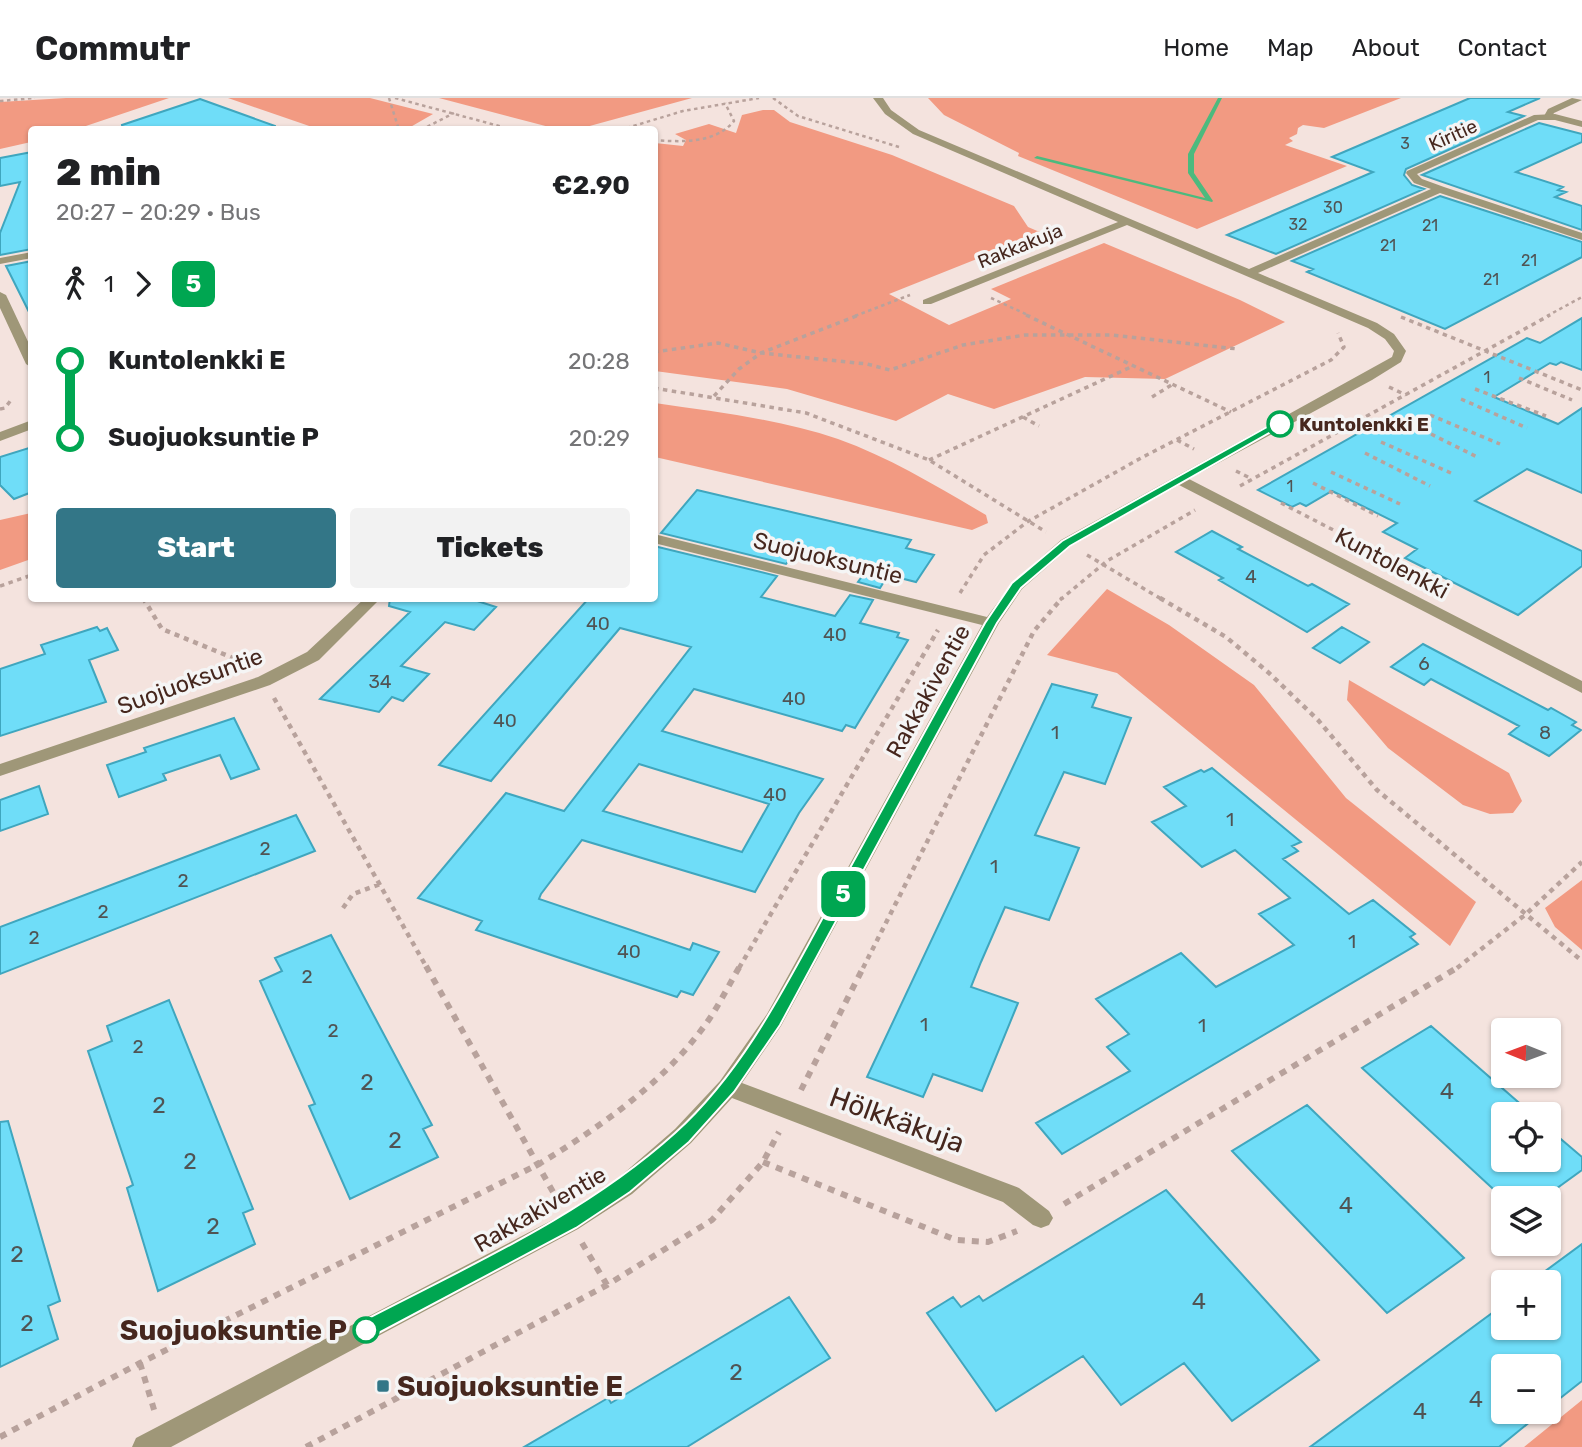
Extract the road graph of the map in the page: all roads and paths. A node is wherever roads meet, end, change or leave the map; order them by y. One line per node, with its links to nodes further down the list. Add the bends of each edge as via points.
1 (34, 98): 8 (path)
2 (389, 98): 13 (path)
3 (395, 98): 10 (path)
4 (759, 98): 9 (path)
5 (773, 98): 18 (path, via 799,116)
6 (878, 98): 20 (street, Rakkakiventie, via 888,112 916,132)
7 (1579, 98): 11 (lane)
8 (0, 101)
9 (725, 103): 16 (path); 17 (path, via 734,121 726,131 684,143)
10 (454, 113): 14 (path); 15 (path)
11 (1548, 116): 12 (street); 19 (street, Kiritie, via 1534,118 1411,173 1418,181)
12 (1582, 124)
13 (398, 126)
14 (429, 126)
15 (500, 126)
16 (631, 126)
17 (658, 140)
18 (905, 148)
19 (1440, 188): 21 (street); 24 (street)
20 (1126, 222): 24 (street, Rakkakiventie); 25 (street, Rakkakuja)
21 (1582, 237)
22 (28, 256): 23 (street)
23 (0, 261)
24 (1250, 273): 63 (street, Rakkakiventie, via 1389,334 1401,351 1397,359 1367,377)
25 (966, 286): 29 (street, Rakkakuja); 31 (path)
26 (916, 293): 34 (path)
27 (0, 295): 35 (street)
28 (1582, 297): 66 (path)
29 (927, 302)
30 (1333, 327): 47 (path, via 1344,346 1340,354)
31 (1065, 334): 32 (path); 34 (path, via 963,345 890,370); 36 (path)
32 (1238, 349)
33 (658, 351): 34 (path, via 718,343)
34 (761, 353): 41 (path)
35 (28, 355)
36 (1134, 366): 38 (path); 50 (path)
37 (1519, 378): 45 (path)
38 (1173, 384): 42 (path); 47 (path)
39 (658, 389): 41 (path)
40 (1475, 389): 49 (path)
41 (714, 396): 60 (path, via 806,412)
42 (1152, 397)
43 (1461, 398): 54 (path)
44 (11, 400): 46 (path)
45 (1572, 400)
46 (0, 409)
47 (1231, 412): 70 (path)
48 (1430, 415): 57 (path)
49 (1546, 416)
50 (1022, 417): 52 (path); 60 (path)
51 (28, 426): 55 (street)
52 (1040, 426)
53 (1415, 426): 59 (path)
54 (1527, 428)
55 (0, 437)
56 (1381, 442): 62 (path)
57 (1500, 444)
58 (1365, 453): 65 (path)
59 (1478, 457)
60 (929, 460): 70 (path)
61 (1331, 472): 68 (path)
62 (1451, 473)
63 (1180, 480): 66 (street, Kuntolenkki); 73 (street, Rakkakiventie)
64 (1313, 483): 69 (path)
65 (1430, 486)
66 (1218, 498): 74 (path); 82 (street, Kuntolenkki)
67 (1281, 503): 71 (path)
68 (1400, 504)
69 (1378, 516)
70 (1027, 522): 73 (path); 79 (path, via 984,555)
71 (1345, 536)
72 (658, 539): 79 (street, Suojuoksuntie)
73 (1066, 544): 74 (path); 80 (street, Rakkakiventie, via 1017,586)
74 (1102, 563): 87 (path, via 1243,651 1318,720 1377,790); 90 (path, via 1053,604 1034,631)
75 (28, 576): 76 (path)
76 (0, 586)
77 (146, 602): 81 (path, via 162,629 240,659 256,668)
78 (370, 602): 81 (street, Suojuoksuntie, via 313,656)
79 (948, 612): 80 (street, Suojuoksuntie); 92 (path, via 709,1018 673,1063 634,1100)
80 (991, 623): 89 (street, Rakkakiventie, via 774,1020)
81 (264, 681): 83 (street, Suojuoksuntie); 85 (path)
82 (1582, 688)
83 (0, 770)
84 (1582, 862): 87 (path)
85 (380, 884): 86 (path, via 353,894); 92 (path)
86 (343, 908)
87 (1526, 914): 88 (path); 93 (path, via 1466,962)
88 (1582, 961)
89 (728, 1087): 90 (street, Hölkkäkuja); 94 (street, Rakkakiventie, via 673,1145 624,1187)
90 (790, 1112): 91 (path); 93 (street, Hölkkäkuja, via 1011,1195)
91 (763, 1162): 93 (path, via 956,1240 1000,1241); 95 (path, via 712,1220)
92 (539, 1164): 94 (path); 96 (path)
93 (1041, 1218)
94 (570, 1222): 95 (path); 98 (street, Rakkakiventie)
95 (607, 1285): 100 (path)
96 (140, 1363): 97 (path); 98 (path)
97 (0, 1437)
98 (162, 1437): 99 (street, Rakkakiventie)
99 (145, 1447)
100 (306, 1447)

